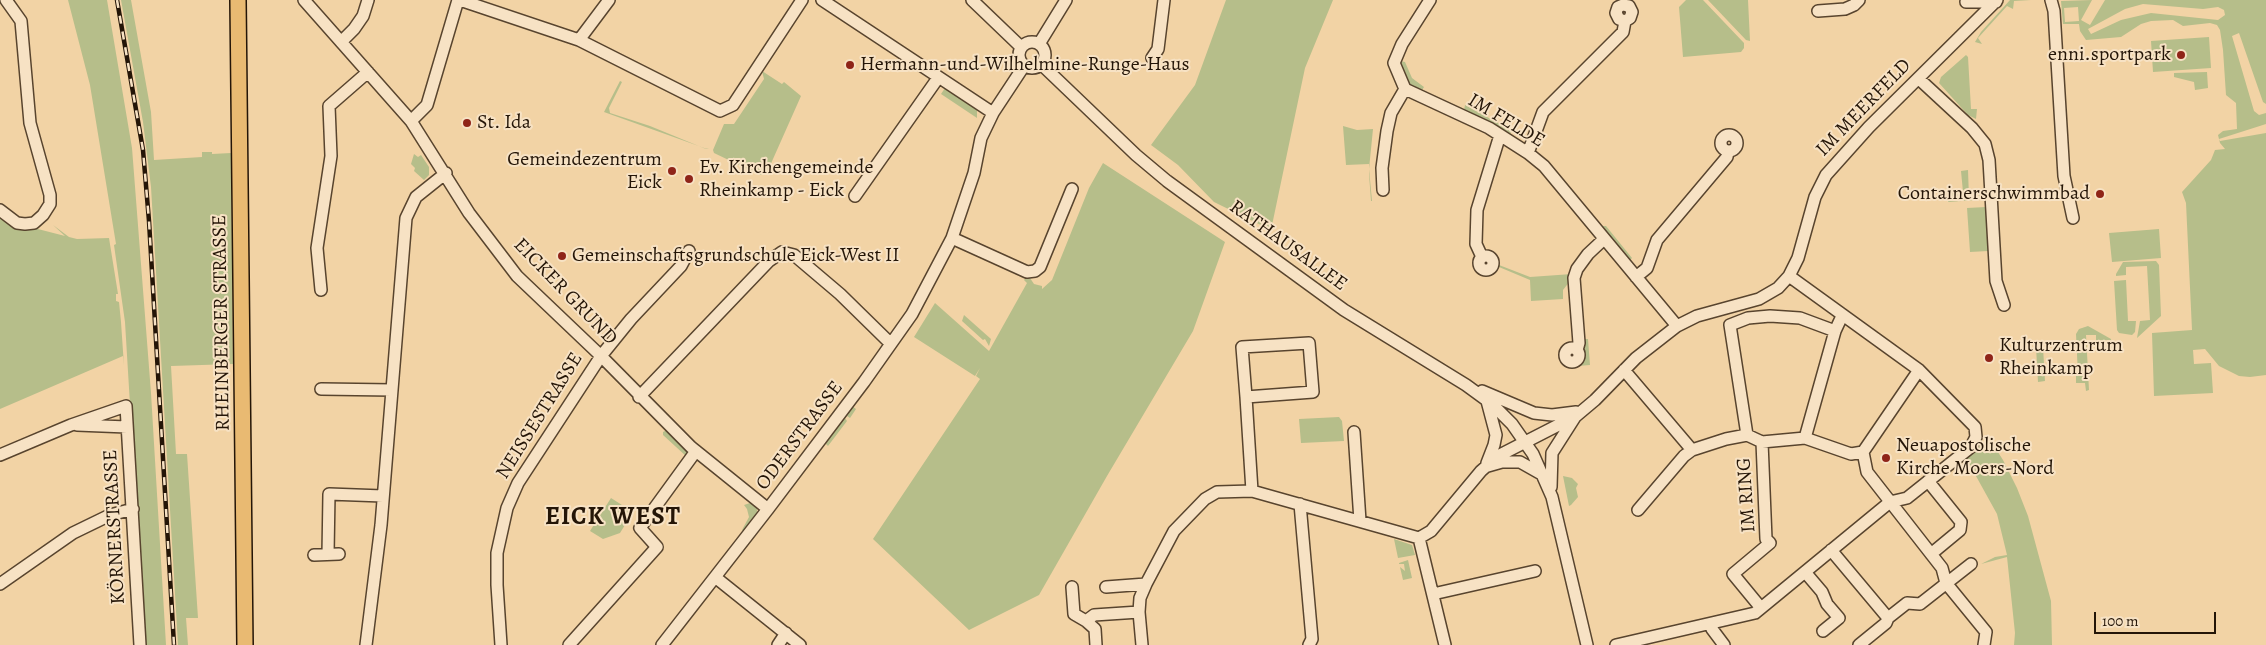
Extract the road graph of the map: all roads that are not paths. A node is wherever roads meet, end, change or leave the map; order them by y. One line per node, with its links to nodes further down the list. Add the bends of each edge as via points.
1 (6, 0): 40 (street, via 21,21 30,123 50,204 34,223 17,223)
2 (304, 0): 21 (street, EICKER GRUND)
3 (368, 0): 21 (street, via 363,16)
4 (459, 0): 20 (street); 32 (street, via 427,105)
5 (609, 0): 20 (street)
6 (802, 0): 20 (street, via 733,105 720,111)
7 (822, 0): 28 (street)
8 (972, 0): 23 (street)
9 (1066, 0): 22 (street)
10 (1164, 0): 24 (street, via 1158,49)
11 (1430, 0): 30 (street, via 1394,63)
12 (1859, 0): 17 (street, via 1845,9)
13 (2051, 0): 41 (street, via 2064,176)
14 (239, 1): 111 (main road, RHEINBERGER STRASSE)
15 (1965, 1): 16 (street); 18 (street)
16 (1996, 1): 18 (street, IM MEERFELD)
17 (1818, 11)
18 (1979, 18): 29 (street, IM MEERFELD)
19 (1625, 21): 35 (street, via 1623,32 1615,41 1543,112)
20 (579, 40)
21 (341, 42): 27 (street, EICKER GRUND)
22 (1039, 44): 23 (street, via 1029,42); 25 (street, via 1044,52)
23 (1021, 47): 26 (street, via 1018,57)
24 (1152, 58)
25 (1042, 64): 26 (street, via 1035,68); 58 (street, RATHAUSALLEE, via 1167,181 1344,310)
26 (1024, 66): 31 (street, ODERSTRASSE)
27 (368, 72): 32 (street, EICKER GRUND); 48 (street, via 329,106 331,156 317,248)
28 (938, 78): 31 (street); 39 (street)
29 (1919, 79): 46 (street, IM MEERFELD, via 1847,150 1822,181); 49 (street, via 1985,144 1989,160 1996,281)
30 (1405, 89): 33 (street, IM FELDE); 38 (street, via 1391,113 1387,131)
31 (993, 113): 42 (street, ODERSTRASSE, via 981,138 974,172)
32 (411, 121): 36 (street, EICKER GRUND)
33 (1500, 136): 35 (street, IM FELDE); 45 (street, via 1477,210 1476,244)
34 (1728, 152): 47 (street, via 1658,240 1647,268)
35 (1528, 153): 43 (street, IM FELDE, via 1544,166)
36 (446, 173): 55 (street, EICKER GRUND, via 469,213 517,276); 60 (street, via 416,197 406,218)
37 (1072, 189): 42 (street, via 1040,268 1035,271 1027,272)
38 (1383, 190)
39 (855, 196)
40 (0, 210)
41 (2073, 218)
42 (952, 238): 53 (street, ODERSTRASSE, via 912,314)
43 (1604, 239): 47 (street, IM FELDE); 54 (street, via 1588,254 1574,278)
44 (688, 251): 55 (street, NEISSESTRASSE, via 681,266)
45 (1482, 257)
46 (1790, 276): 50 (street); 51 (street, IM MEERFELD, via 1759,299 1697,316)
47 (1636, 277): 51 (street, IM FELDE)
48 (321, 290)
49 (2004, 306)
50 (1842, 316): 52 (street); 57 (street)
51 (1677, 326): 56 (street, IM MEERFELD)
52 (1835, 332): 68 (street, via 1800,318 1748,318 1730,325); 69 (street)
53 (890, 343): 61 (street, via 794,255 780,252); 85 (street, ODERSTRASSE)
54 (1577, 350)
55 (601, 356): 61 (street, EICKER GRUND); 113 (street, NEISSESTRASSE, via 518,482 506,508 497,553)
56 (1624, 370): 64 (street, IM MEERFELD); 72 (street)
57 (1919, 370): 74 (street); 78 (street, via 1976,427 1976,437 1971,446)
58 (1466, 385): 63 (street, RATHAUSALLEE); 64 (street, via 1534,413)
59 (320, 389): 60 (street)
60 (392, 390): 80 (street)
61 (639, 397): 73 (street, EICKER GRUND)
62 (1246, 397): 62 (street, via 1313,392 1310,343 1242,347); 79 (street)
63 (1486, 400): 70 (street, RATHAUSALLEE, via 1509,420); 76 (street, via 1496,438)
64 (1580, 413): 70 (street, IM MEERFELD); 81 (street, via 1552,453)
65 (70, 424): 66 (street); 66 (street, KÖRNERSTRASSE, via 126,406); 75 (street)
66 (127, 427): 84 (street, KÖRNERSTRASSE)
67 (1354, 432): 87 (street)
68 (1747, 435): 71 (street); 72 (street)
69 (1805, 438): 71 (street); 74 (street, via 1851,454)
70 (1525, 441): 76 (street, IM MEERFELD, via 1502,453); 77 (street, RATHAUSALLEE)
71 (1762, 442): 102 (street, IM RING, via 1766,539 1770,543 1733,574)
72 (1692, 450): 86 (street)
73 (696, 451): 85 (street, EICKER GRUND); 114 (street, via 640,528 657,547)
74 (1863, 452): 82 (street, via 1867,472)
75 (0, 455)
76 (1484, 468): 77 (street, via 1502,462 1520,462); 88 (street, via 1431,531)
77 (1544, 476): 81 (street, RATHAUSALLEE)
78 (1928, 481): 82 (street, via 1907,498); 90 (street, via 1961,522 1960,530)
79 (1252, 490): 83 (street); 97 (street, via 1218,492 1193,509 1174,531)
80 (383, 496): 91 (street, via 329,494 334,554); 112 (street)
81 (1552, 497): 122 (street)
82 (1890, 502): 89 (street); 90 (street)
83 (1300, 504): 87 (street); 120 (street, via 1312,639)
84 (133, 509): 96 (street, via 110,515 73,533); 110 (street, KÖRNERSTRASSE)
85 (768, 509): 95 (street, ODERSTRASSE)
86 (1638, 510)
87 (1360, 521): 88 (street)
88 (1420, 538): 101 (street)
89 (1831, 550): 94 (street); 104 (street)
90 (1931, 554): 98 (street, via 1942,568)
91 (314, 555)
92 (1971, 564): 98 (street)
93 (1535, 571): 101 (street)
94 (1805, 572): 102 (street); 107 (street, via 1839,618)
95 (715, 577): 108 (street); 115 (street, ODERSTRASSE)
96 (0, 584)
97 (1146, 584): 100 (street); 103 (street)
98 (1946, 584): 104 (street, via 1920,604 1907,603); 125 (street, via 1986,632)
99 (1072, 587): 105 (street, via 1074,614)
100 (1106, 587)
101 (1433, 594): 121 (street)
102 (1761, 608): 106 (street, via 1756,613)
103 (1139, 612): 105 (street, via 1094,615); 119 (street)
104 (1888, 618): 109 (street)
105 (1086, 621): 118 (street, via 1095,629)
106 (1711, 624): 123 (street); 124 (street)
107 (1823, 631)
108 (786, 633): 116 (street); 117 (street)
109 (1866, 643)
110 (140, 645)
111 (245, 645)
112 (366, 645)
113 (501, 645)
114 (569, 645)
115 (662, 645)
116 (778, 645)
117 (800, 645)
118 (1096, 645)
119 (1142, 645)
120 (1309, 645)
121 (1444, 645)
122 (1587, 645)
123 (1616, 645)
124 (1724, 645)
125 (1984, 645)

